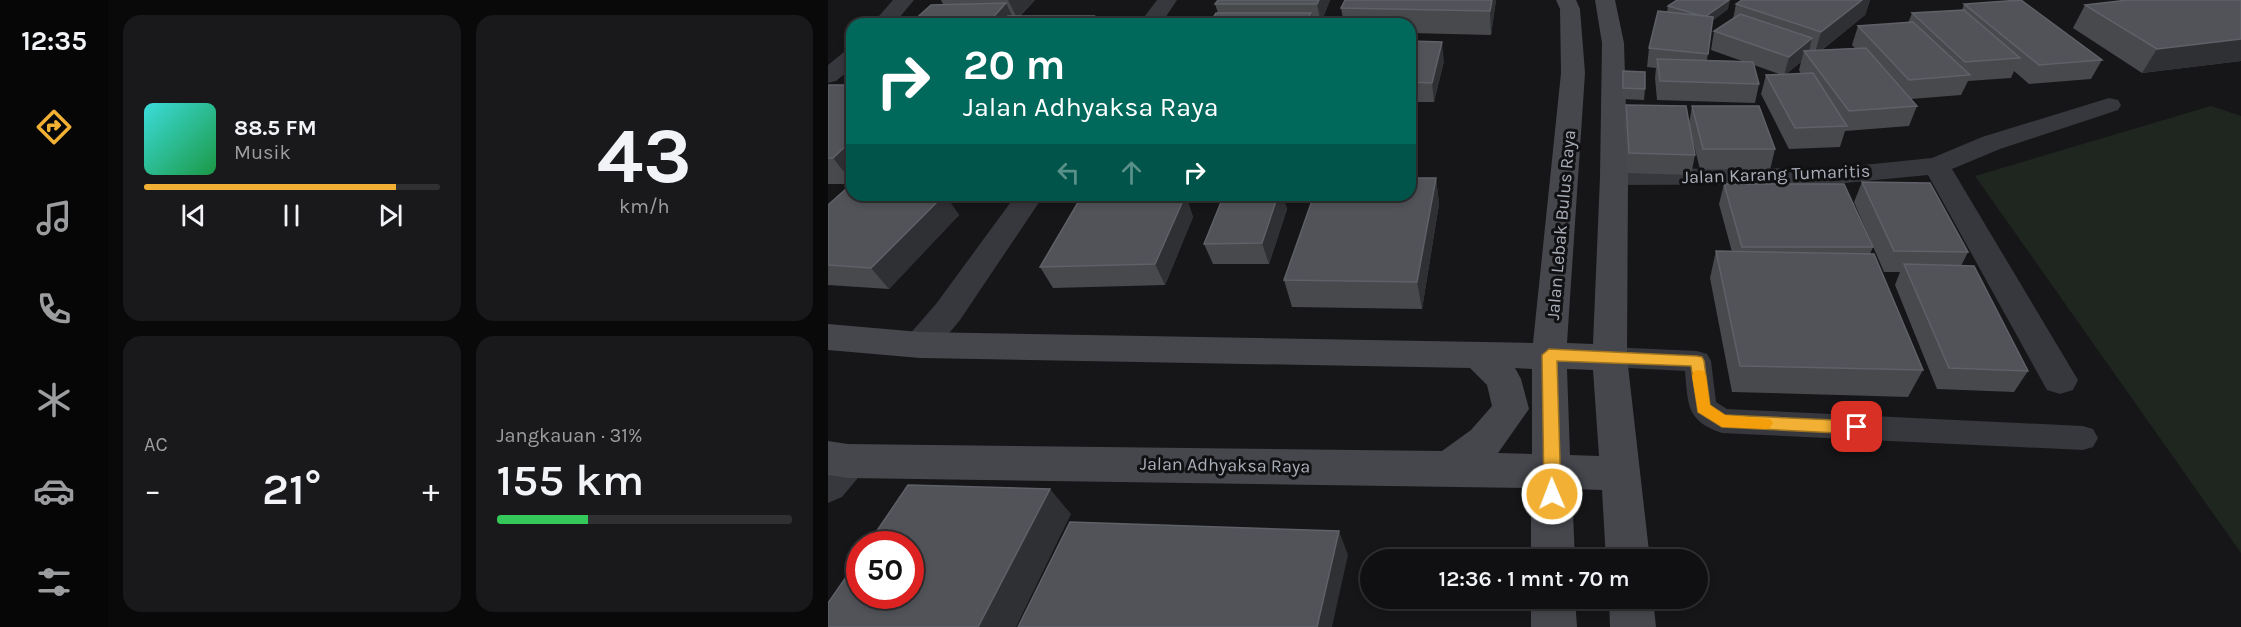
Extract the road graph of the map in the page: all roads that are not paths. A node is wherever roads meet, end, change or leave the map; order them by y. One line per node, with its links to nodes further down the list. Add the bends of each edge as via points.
1 (904, 0): 5 (street)
2 (1167, 0): 6 (street)
3 (1609, 1): 4 (main road); 13 (main road)
4 (1568, 4): 18 (main road, Jalan Lebak Bulus Raya, via 1573,73)
5 (888, 18)
6 (1154, 18)
7 (828, 56): 8 (street)
8 (846, 57)
9 (846, 62): 10 (street)
10 (828, 76)
11 (2109, 105): 12 (street, Jalan Karang Tumaritis, via 1991,143)
12 (1937, 166): 13 (street, Jalan Karang Tumaritis, via 1834,176); 20 (street)
13 (1614, 177): 19 (main road)
14 (1026, 201): 16 (street, via 948,312)
15 (828, 337): 16 (main road)
16 (920, 345): 17 (main road)
17 (1478, 354): 18 (main road); 23 (main road, via 1503,379 1511,409 1485,441)
18 (1549, 355): 19 (main road); 24 (main road, Jalan Lebak Bulus Raya)
19 (1610, 357): 21 (lane, via 1697,361 1703,408 1722,421); 25 (main road)
20 (2060, 380)
21 (2083, 438)
22 (835, 468): 23 (main road, Jalan Adhyaksa Raya)
23 (1449, 468): 24 (main road, Jalan Adhyaksa Raya)
24 (1552, 472): 25 (main road, Jalan Adhyaksa Raya); 26 (main road, Jalan Lebak Bulus Raya)
25 (1621, 474): 27 (main road)
26 (1553, 549)
27 (1627, 549)
28 (1553, 609): 30 (main road)
29 (1632, 609): 31 (main road)
30 (1554, 627)
31 (1633, 627)

